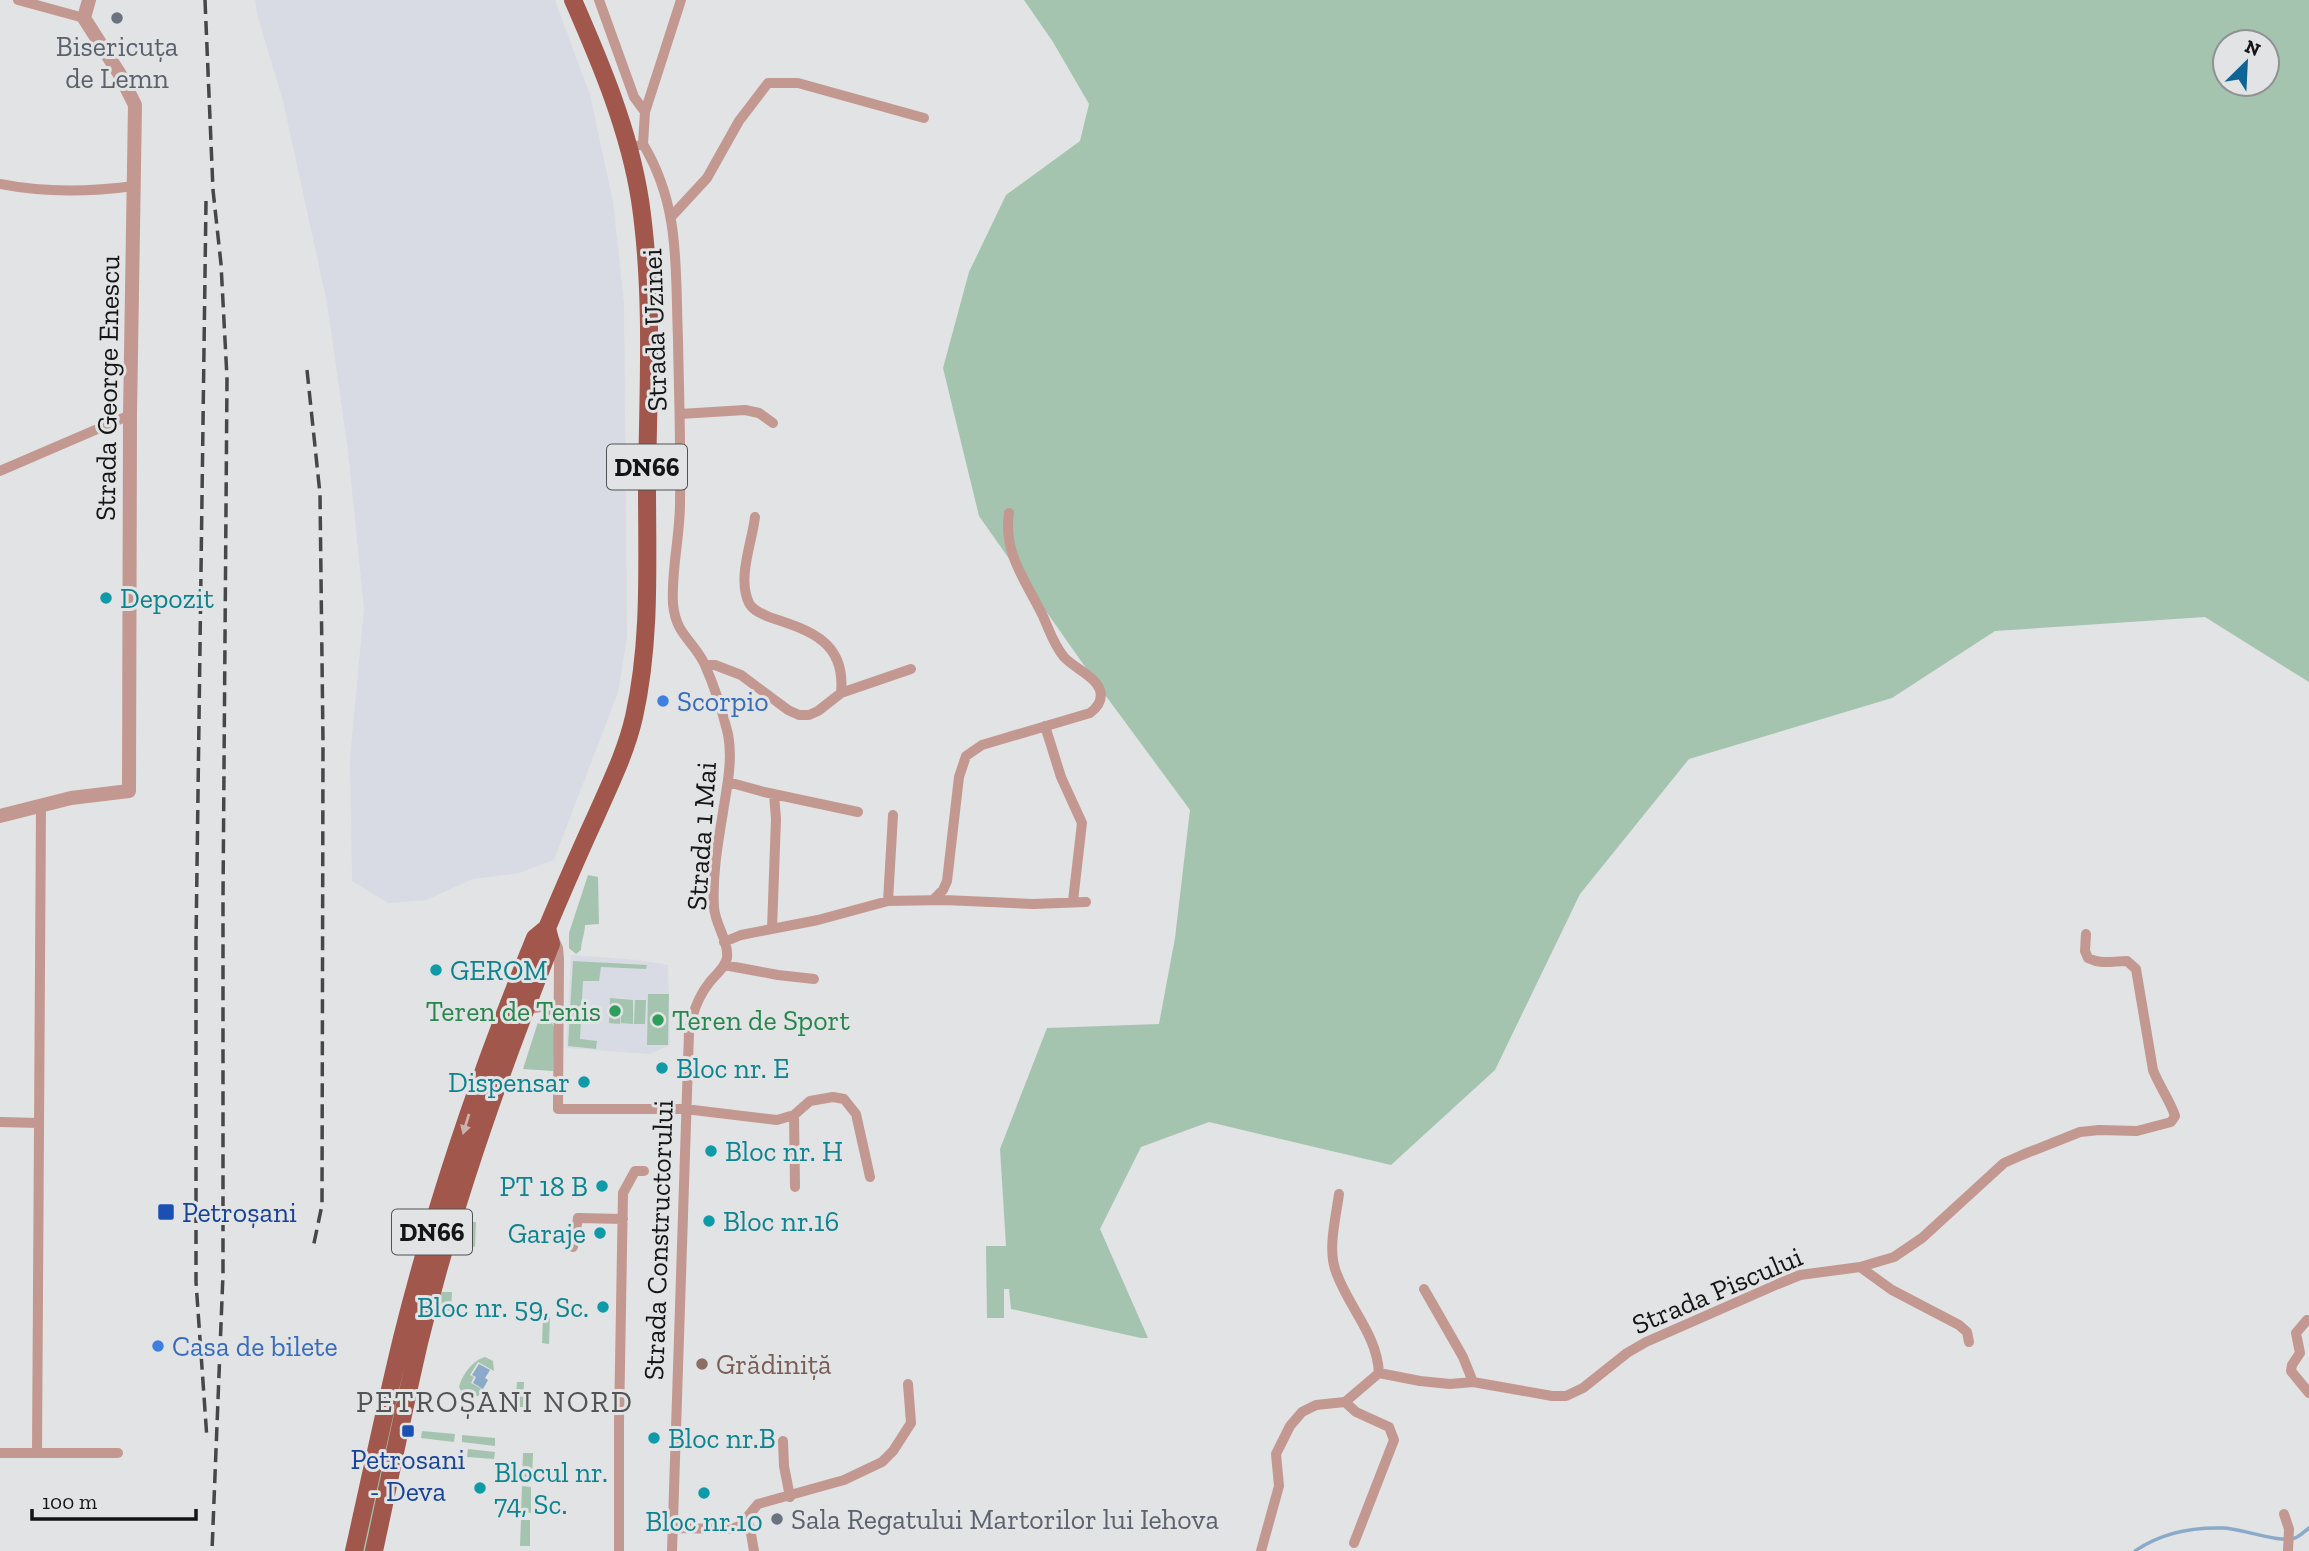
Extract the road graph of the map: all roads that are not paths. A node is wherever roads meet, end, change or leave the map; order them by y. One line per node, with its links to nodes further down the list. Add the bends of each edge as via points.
1 (18, 0): 6 (street)
2 (89, 0): 6 (street)
3 (573, 0): 9 (main road, DN66)
4 (599, 0): 7 (street, via 634,97)
5 (681, 0): 7 (street)
6 (84, 18): 11 (street, Strada George Enescu, via 135,105)
7 (645, 112): 9 (street)
8 (924, 118): 12 (street, via 798,83 768,83 739,121 707,178)
9 (636, 146): 12 (street, Strada Uzinei, via 661,178); 34 (main road, DN66, via 648,282 644,654 633,719 620,759)
10 (0, 184): 11 (street, via 61,191)
11 (134, 186): 14 (street, Strada George Enescu)
12 (671, 217): 13 (street, Strada Uzinei, via 677,251)
13 (680, 414): 15 (street, via 745,410); 19 (street, Strada Uzinei, via 673,602 682,635)
14 (130, 415): 16 (street); 26 (street, Strada George Enescu, via 129,791)
15 (774, 423)
16 (0, 471)
17 (1009, 513): 23 (street, via 1010,552 1054,643 1101,691 1098,707 1090,713)
18 (755, 517): 22 (street, via 745,580 749,603 766,616 824,640 840,668)
19 (698, 653): 20 (street, Strada 1 Mai)
20 (705, 665): 22 (street, via 741,675 799,715 818,711); 24 (street, Strada 1 Mai, via 727,733)
21 (911, 669): 22 (street)
22 (841, 693)
23 (1045, 726): 30 (street, via 982,745 966,756 959,776 947,881); 32 (street, via 1082,823)
24 (728, 782): 25 (street); 37 (street, Strada 1 Mai, via 713,895 715,920)
25 (774, 794): 27 (street); 35 (street)
26 (41, 805): 28 (street); 45 (street)
27 (858, 812)
28 (0, 816)
29 (893, 816): 31 (street)
30 (933, 900): 31 (street); 32 (street)
31 (888, 901): 35 (street)
32 (1073, 901): 33 (street)
33 (1086, 902)
34 (547, 928): 40 (main road, DN66, via 551,944); 41 (street, via 558,947); 56 (main road, DN66, one-way to 56, via 535,938 450,1175)
35 (772, 929): 37 (street)
36 (2086, 934): 52 (street, Strada Piscului, via 2088,958 2107,963 2127,961 2136,969 2153,1070 2175,1116 2171,1122 2137,1131 2080,1132 2004,1163 1908,1249)
37 (724, 942): 38 (street)
38 (724, 965): 39 (street); 42 (street, Strada Constructorului, via 691,1019)
39 (814, 979)
40 (524, 1010): 41 (street, via 540,1007); 56 (main road, DN66)
41 (559, 1013): 42 (street, via 558,1109)
42 (685, 1109): 43 (street, via 777,1120); 69 (street, Strada Constructorului)
43 (794, 1115): 47 (street, via 810,1101 844,1099 856,1114); 48 (street)
44 (0, 1122): 45 (street)
45 (39, 1123): 64 (street)
46 (644, 1171): 50 (street, via 635,1171 626,1186)
47 (870, 1177)
48 (795, 1187)
49 (1339, 1194): 57 (street, via 1334,1267 1363,1320)
50 (623, 1219): 51 (street, via 578,1218); 74 (street)
51 (573, 1247)
52 (1860, 1267): 55 (street, via 1959,1325); 58 (street, Strada Piscului, via 1810,1273 1646,1342 1566,1396)
53 (1424, 1289): 58 (street)
54 (2306, 1320): 60 (street, via 2296,1333 2300,1353 2291,1371)
55 (1969, 1342)
56 (407, 1359): 72 (main road, DN66); 73 (main road, DN66)
57 (1379, 1373): 58 (street, Strada Piscului, via 1430,1382); 61 (street)
58 (1473, 1382)
59 (908, 1384): 66 (street, via 911,1423 882,1462)
60 (2309, 1393)
61 (1345, 1402): 71 (street, via 1389,1427 1394,1440); 77 (street, via 1316,1405 1302,1412 1281,1441 1276,1454 1277,1499)
62 (783, 1441): 66 (street)
63 (0, 1453): 64 (street)
64 (37, 1453): 65 (street)
65 (118, 1453)
66 (790, 1497): 68 (street, via 758,1504)
67 (2284, 1514): 70 (street)
68 (747, 1519): 69 (street, via 730,1529); 76 (street)
69 (672, 1528): 75 (street, Strada Constructorului)
70 (2289, 1541)
71 (1354, 1543)
72 (354, 1551)
73 (374, 1551)
74 (620, 1551)
75 (672, 1551)
76 (754, 1551)
77 (1261, 1551)

